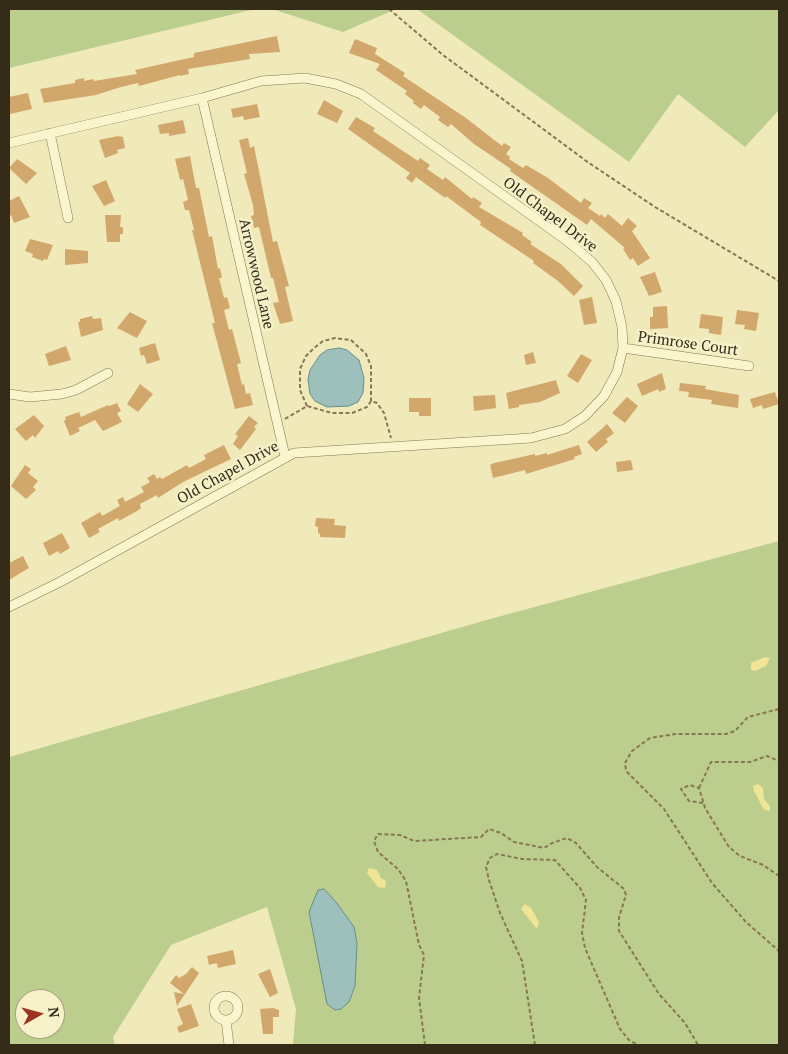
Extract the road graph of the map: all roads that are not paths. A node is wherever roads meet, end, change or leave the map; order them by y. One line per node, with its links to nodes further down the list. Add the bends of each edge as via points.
1 (202, 98): 2 (street, Old Chapel Drive); 5 (street, Old Chapel Drive, via 261,81 291,78 327,81 361,94 592,262 616,301); 9 (street, Arrowwood Lane)
2 (50, 133): 3 (street, Old Chapel Drive); 4 (street)
3 (9, 143)
4 (68, 218)
5 (623, 348): 6 (street, Primrose Court); 9 (street, Old Chapel Drive, via 617,372 604,396 585,416 565,429 531,438 311,450)
6 (749, 366)
7 (108, 373): 8 (street, via 62,394 30,397)
8 (9, 394)
9 (285, 456): 10 (street, Old Chapel Drive)
10 (9, 608)
11 (226, 1020): 12 (street)
12 (229, 1045)

